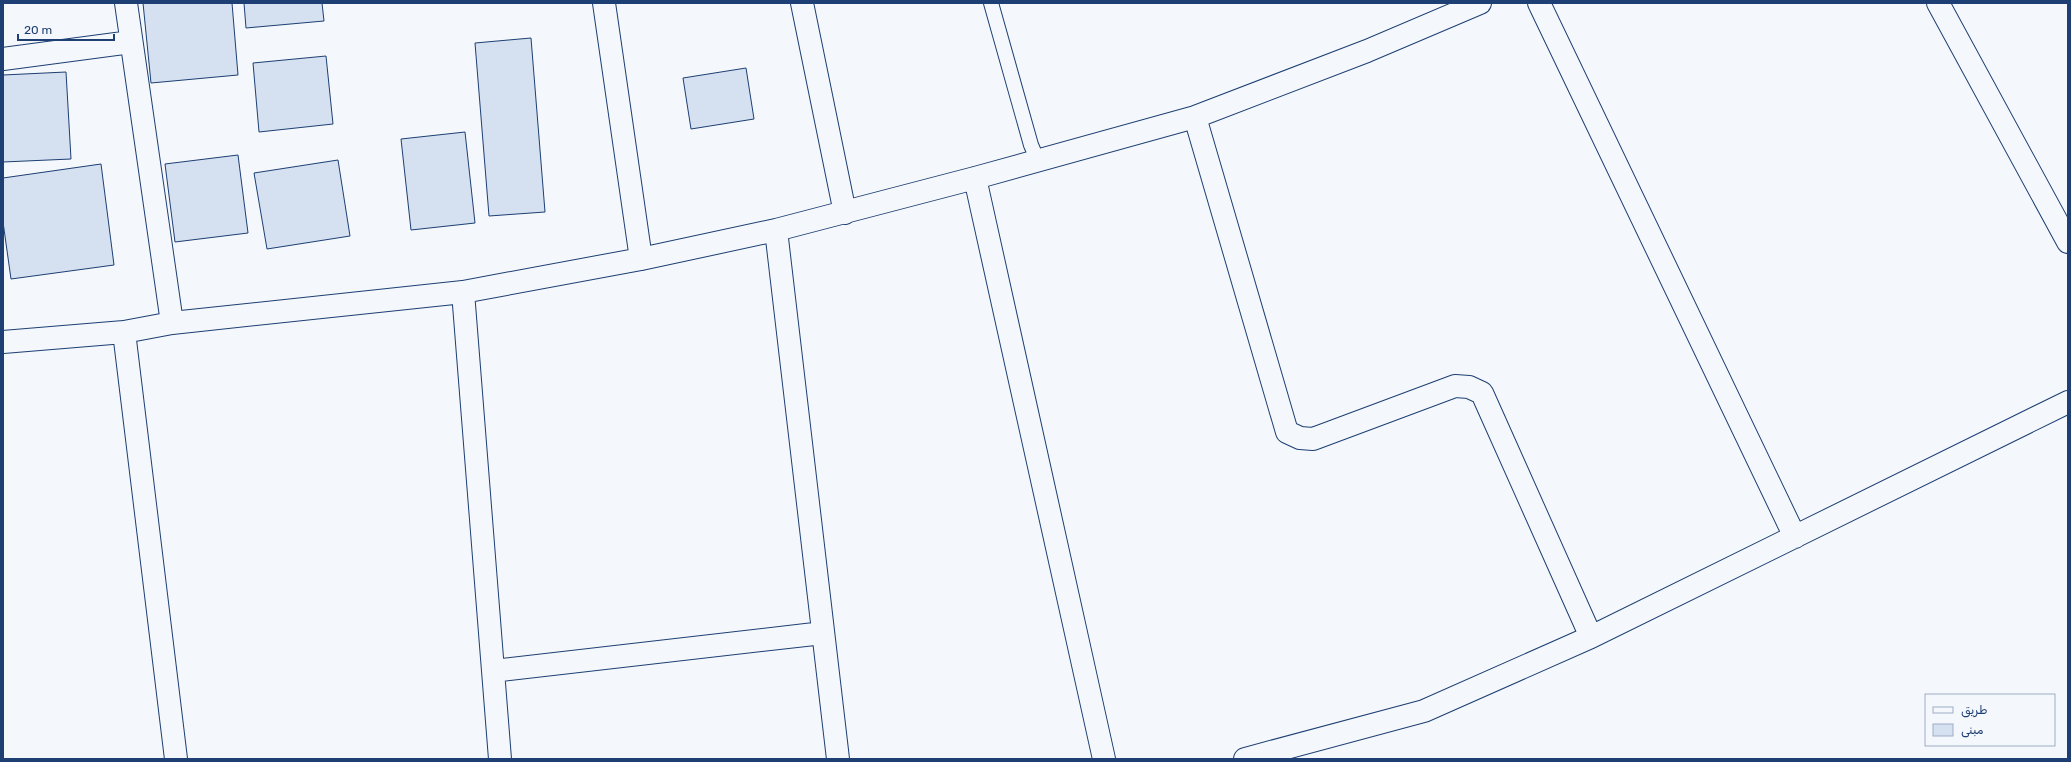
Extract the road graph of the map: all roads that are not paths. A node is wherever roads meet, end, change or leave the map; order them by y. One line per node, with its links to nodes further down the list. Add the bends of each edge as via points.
1 (126, 3): 8 (street)
2 (604, 3): 16 (street)
3 (802, 3): 13 (street)
4 (991, 3): 11 (lane, via 1031,145)
5 (1480, 3): 10 (street, via 1367,51)
6 (1539, 3): 22 (street)
7 (1938, 3): 15 (street)
8 (131, 42): 9 (street); 18 (street)
9 (3, 59)
10 (1195, 117): 11 (street); 24 (street, via 1287,432 1300,438 1313,439 1455,386 1469,387 1482,393)
11 (1038, 161): 12 (street)
12 (975, 178): 13 (street); 29 (street)
13 (845, 213): 14 (street)
14 (776, 230): 16 (street); 23 (street)
15 (2068, 242)
16 (641, 259): 17 (street)
17 (463, 292): 18 (street); 25 (street)
18 (172, 323): 19 (street)
19 (124, 332): 20 (street); 26 (street)
20 (3, 342)
21 (2068, 402): 22 (street)
22 (1795, 537): 24 (street)
23 (823, 633): 25 (street); 28 (street)
24 (1591, 637): 30 (street, via 1424,711)
25 (493, 670): 27 (street)
26 (176, 759)
27 (500, 759)
28 (838, 759)
29 (1104, 759)
30 (1245, 759)

